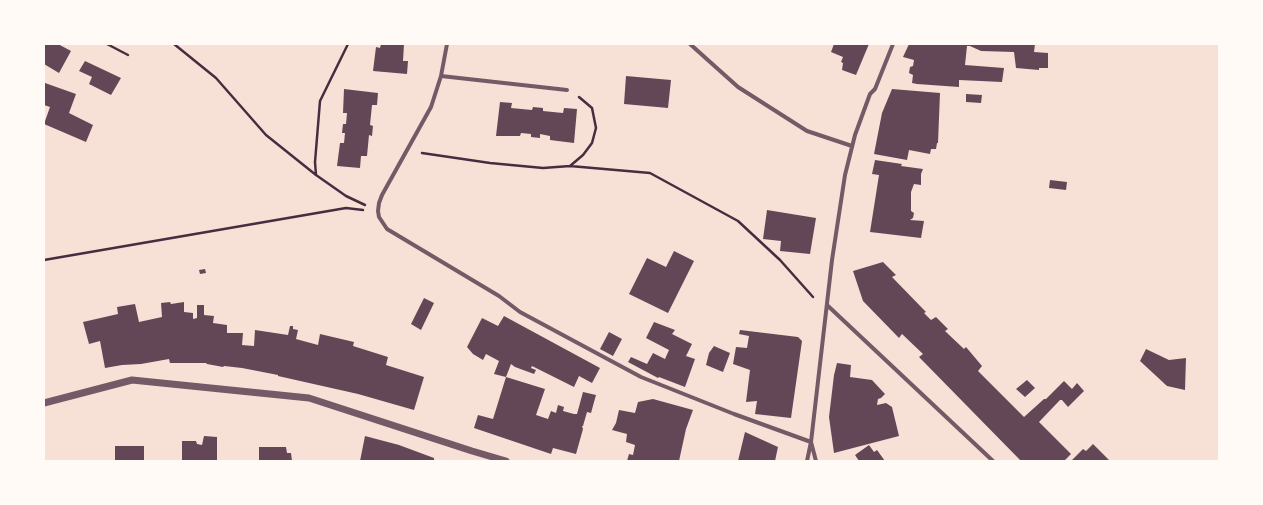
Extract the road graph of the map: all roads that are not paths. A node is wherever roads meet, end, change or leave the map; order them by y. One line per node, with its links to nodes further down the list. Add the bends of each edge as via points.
1 (447, 44): 4 (street)
2 (690, 44): 6 (street, via 738,87 807,131)
3 (893, 44): 6 (street, via 875,89 870,94)
4 (441, 76): 5 (street); 9 (street, via 431,108 382,195 378,211 387,229 499,296 520,312 641,377)
5 (567, 90)
6 (852, 146): 7 (street, via 838,216)
7 (827, 305): 9 (street); 13 (street)
8 (44, 403): 10 (street, via 132,380 309,398)
9 (811, 442): 11 (street); 12 (street)
10 (506, 461)
11 (807, 461)
12 (816, 461)
13 (993, 461)

